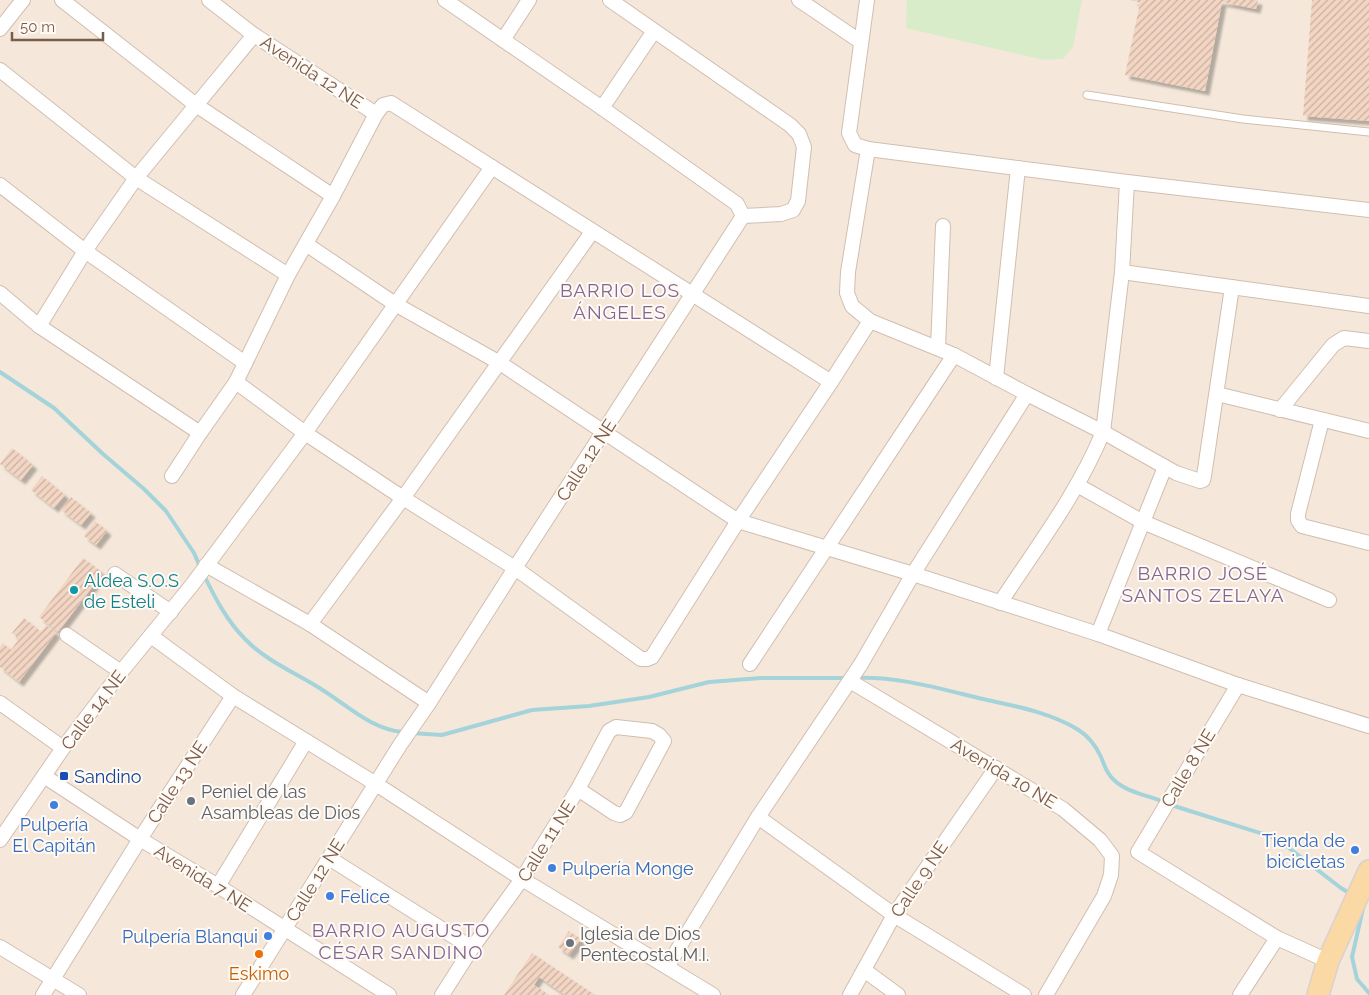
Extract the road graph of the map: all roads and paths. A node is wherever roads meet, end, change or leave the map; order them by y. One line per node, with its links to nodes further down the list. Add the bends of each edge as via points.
1 (23, 0): 9 (street)
2 (62, 0): 16 (street)
3 (210, 0): 11 (street, Avenida 12 NE)
4 (444, 0): 12 (street)
5 (529, 0): 12 (street)
6 (610, 0): 10 (street)
7 (799, 0): 13 (street)
8 (867, 0): 13 (street)
9 (0, 29)
10 (654, 30): 17 (street); 28 (street, via 799,134 804,148 798,201 793,210 781,214)
11 (254, 35): 16 (street); 18 (street, Avenida 12 NE)
12 (503, 40): 17 (street)
13 (861, 42): 20 (street, via 849,133 855,144)
14 (0, 70): 23 (street)
15 (1087, 95): 19 (lane, via 1243,120)
16 (196, 105): 23 (street); 26 (street)
17 (602, 108): 28 (street, via 738,204)
18 (376, 114): 21 (street, Avenida 12 NE, via 383,105 391,103); 26 (street)
19 (1369, 132)
20 (868, 149): 22 (street); 40 (street, via 847,294 852,306)
21 (492, 167): 30 (street); 38 (street, Calle 14 NE)
22 (1018, 168): 24 (street); 47 (street)
23 (136, 178): 32 (street); 34 (street)
24 (1127, 182): 27 (street); 33 (street)
25 (0, 184): 32 (street)
26 (333, 196): 31 (street)
27 (1369, 210)
28 (743, 216): 37 (street, Calle 12 NE)
29 (943, 226): 43 (street)
30 (592, 232): 37 (street); 45 (street)
31 (306, 244): 34 (street); 38 (street)
32 (85, 251): 41 (street); 46 (street)
33 (1122, 272): 35 (street); 55 (street)
34 (288, 275): 46 (street)
35 (1232, 287): 39 (street); 51 (street)
36 (0, 293): 41 (street)
37 (692, 296): 49 (street); 54 (street, Calle 12 NE)
38 (394, 304): 45 (street); 58 (street, Calle 14 NE)
39 (1369, 306)
40 (870, 321): 43 (street); 49 (street)
41 (39, 326): 57 (street)
42 (1369, 341): 52 (street, via 1344,338 1333,345)
43 (938, 348): 44 (street)
44 (954, 355): 47 (street); 66 (street)
45 (500, 362): 54 (street); 62 (street)
46 (245, 363): 48 (street)
47 (996, 378): 50 (street)
48 (236, 382): 57 (street); 58 (street)
49 (831, 382): 63 (street)
50 (1027, 394): 55 (street); 70 (street)
51 (1217, 394): 52 (street); 59 (street, via 1203,480)
52 (1280, 410): 53 (street)
53 (1322, 420): 56 (street); 65 (street, via 1298,520 1302,526)
54 (604, 432): 63 (street); 68 (street, Calle 12 NE)
55 (1103, 432): 59 (street); 61 (street)
56 (1369, 432)
57 (200, 433): 60 (street)
58 (304, 433): 62 (street); 67 (street, Calle 14 NE)
59 (1165, 467): 64 (street)
60 (172, 476)
61 (1077, 485): 64 (street); 72 (street)
62 (403, 498): 68 (street); 74 (street)
63 (738, 521): 66 (street); 68 (street, via 652,657 647,659 641,659)
64 (1143, 522): 71 (street); 75 (street)
65 (1369, 542)
66 (826, 549): 70 (street); 78 (street)
67 (205, 567): 73 (street, Calle 14 NE); 74 (street)
68 (514, 568): 84 (street, Calle 12 NE)
69 (115, 574): 73 (street)
70 (913, 574): 72 (street); 81 (street)
71 (1329, 600)
72 (1000, 603): 75 (street)
73 (171, 612): 77 (street, Calle 14 NE)
74 (310, 624): 84 (street)
75 (1098, 634): 80 (street)
76 (67, 635): 79 (street)
77 (151, 636): 79 (street, Calle 14 NE); 82 (street)
78 (750, 664)
79 (121, 672): 87 (street, Calle 14 NE)
80 (1238, 685): 85 (street); 101 (street, Calle 8 NE, via 1138,852)
81 (846, 687): 88 (street, Avenida 10 NE); 92 (street)
82 (233, 696): 86 (street); 94 (street, Calle 13 NE)
83 (0, 703): 87 (street)
84 (429, 704): 90 (street, Calle 12 NE)
85 (1368, 722)
86 (306, 741): 90 (street); 98 (street)
87 (63, 748): 89 (street, Calle 14 NE)
88 (996, 768): 99 (street, Calle 9 NE); 117 (street, Avenida 10 NE, via 1064,809 1100,840 1112,856 1111,876 1104,896)
89 (44, 776): 93 (street, Calle 14 NE); 94 (street, Avenida 7 NE)
90 (376, 784): 95 (street, Calle 12 NE); 97 (street)
91 (578, 789): 91 (street, Calle 11 NE, via 609,731 616,728 652,731 664,741 626,812 614,813); 97 (street, Calle 11 NE)
92 (758, 817): 99 (street); 105 (street)
93 (1, 837)
94 (140, 839): 98 (street, Avenida 7 NE); 107 (street, Calle 13 NE)
95 (329, 858): 100 (street, Calle 12 NE); 103 (street)
96 (1369, 871): 104 (main road)
97 (522, 879): 103 (street, Calle 11 NE); 105 (street)
98 (218, 886): 100 (street, Avenida 7 NE)
99 (894, 915): 106 (street, Calle 9 NE); 116 (street)
100 (284, 930): 110 (street, Calle 12 NE); 111 (street, Avenida 7 NE)
101 (1277, 938): 104 (street); 118 (street)
102 (0, 947): 107 (street)
103 (472, 948): 112 (street, Calle 11 NE)
104 (1328, 960): 119 (main road)
105 (667, 967): 113 (street)
106 (864, 970): 114 (street, Calle 9 NE); 115 (street)
107 (54, 978): 108 (street, Calle 13 NE); 109 (street)
108 (43, 995)
109 (80, 995)
110 (243, 995)
111 (389, 995)
112 (442, 995)
113 (713, 995)
114 (850, 995)
115 (898, 995)
116 (1024, 995)
117 (1046, 995)
118 (1240, 995)
119 (1318, 995)

